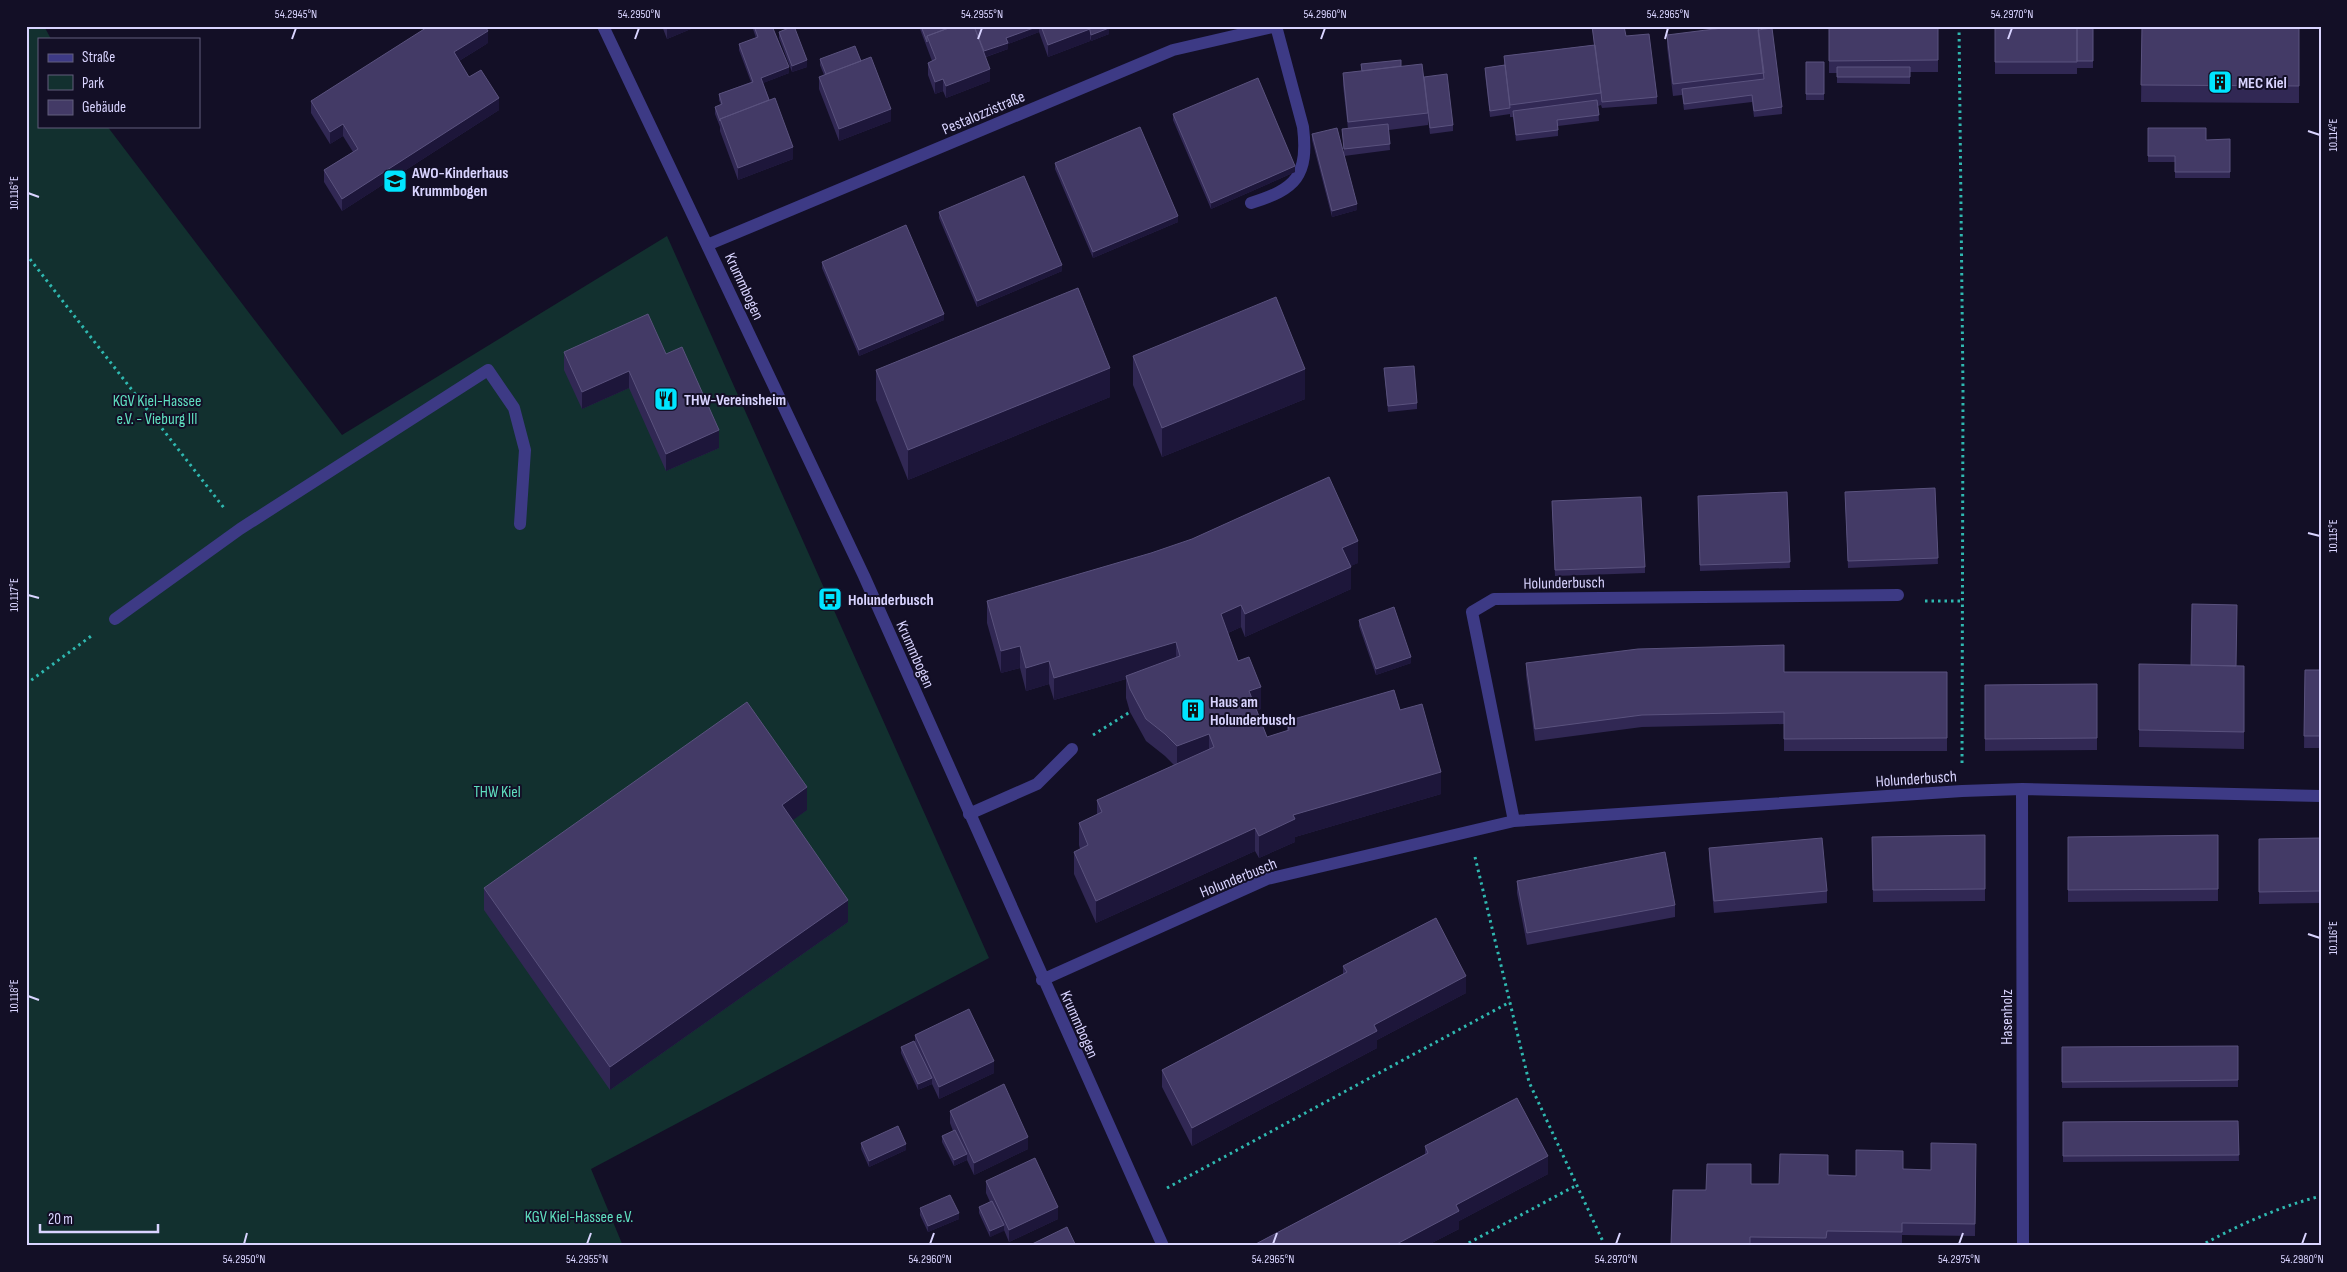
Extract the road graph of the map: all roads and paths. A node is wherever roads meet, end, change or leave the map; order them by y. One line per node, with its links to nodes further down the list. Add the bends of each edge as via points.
1 (603, 26): 5 (street, Krummbogen)
2 (1276, 26): 4 (street, via 1303,126 1303,160 1299,175 1289,188); 5 (street, Pestalozzistraße, via 1173,50)
3 (1959, 26): 10 (path)
4 (1251, 203)
5 (708, 246): 17 (street, Krummbogen, via 864,576)
6 (26, 254): 8 (path)
7 (520, 524): 8 (street, via 525,450 514,408 488,370)
8 (240, 529): 11 (street)
9 (1898, 594): 10 (path, via 1915,601); 18 (street, Holunderbusch, via 1494,598 1472,612)
10 (1962, 601): 15 (path)
11 (115, 619): 12 (path)
12 (26, 684)
13 (1072, 749): 17 (street, via 1037,784)
14 (2022, 789): 15 (street, Holunderbusch); 16 (street, Holunderbusch); 28 (street, Hasenholz)
15 (1962, 791): 18 (street, Holunderbusch)
16 (2321, 796)
17 (969, 814): 20 (street, Krummbogen)
18 (1514, 821): 19 (street, Holunderbusch)
19 (1469, 832): 20 (street, Holunderbusch, via 1268,879); 21 (path)
20 (1042, 980): 24 (street, Krummbogen)
21 (1510, 1002): 22 (path, via 1529,1082); 24 (path)
22 (1576, 1185): 26 (path); 27 (path)
23 (2321, 1196): 29 (path, via 2292,1203 2228,1230)
24 (1142, 1201): 25 (street, Krummbogen)
25 (1163, 1246)
26 (1464, 1246)
27 (1605, 1246)
28 (2023, 1246)
29 (2200, 1246)

